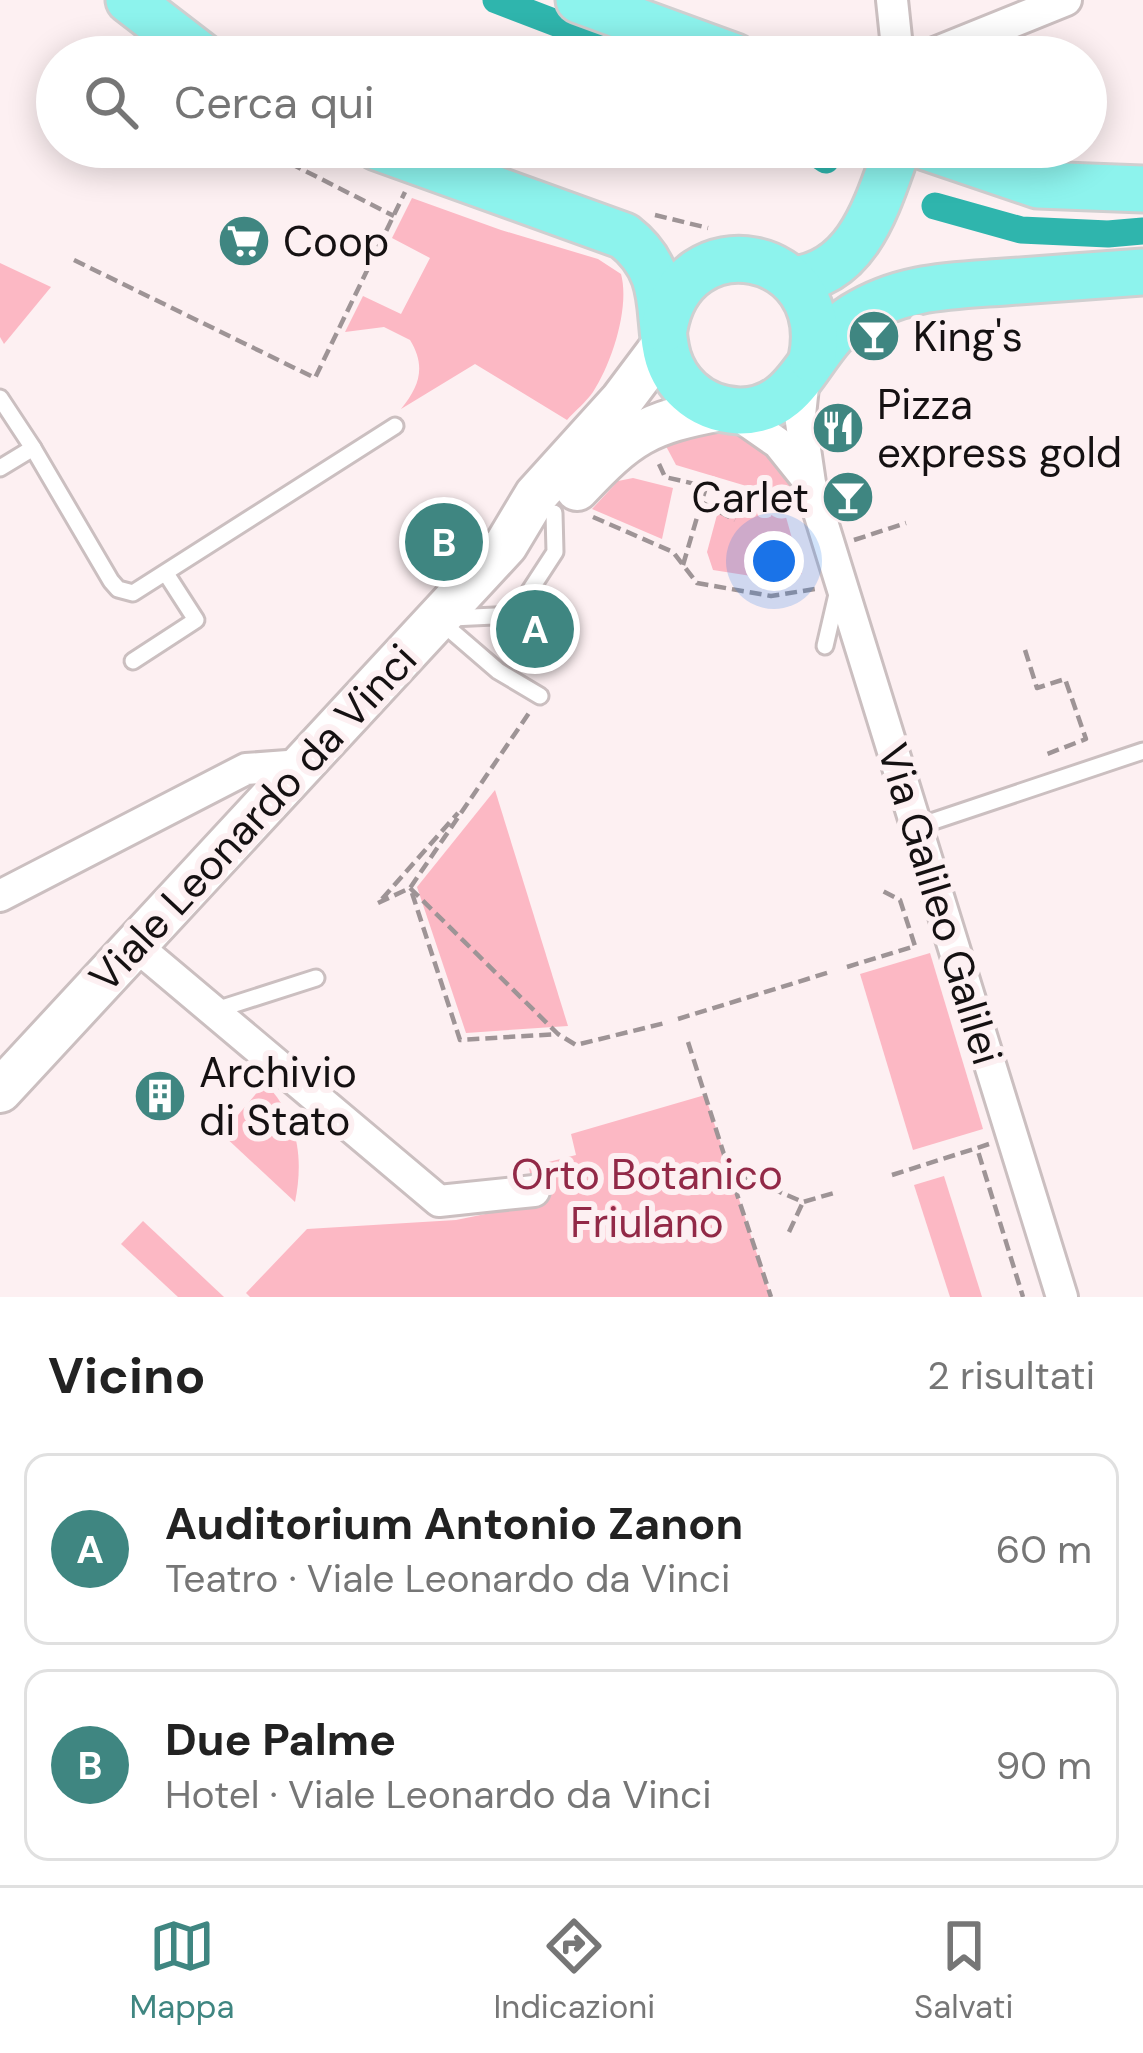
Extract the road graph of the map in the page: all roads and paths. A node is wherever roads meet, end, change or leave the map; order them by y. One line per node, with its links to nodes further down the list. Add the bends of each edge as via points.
1 (129, 0): 5 (main road)
2 (579, 0): 6 (main road)
3 (892, 0): 7 (street)
4 (1066, 0): 8 (street)
5 (175, 36)
6 (678, 36)
7 (896, 36)
8 (977, 36)
9 (300, 168): 15 (path)
10 (416, 168): 16 (main road, via 529,203)
11 (889, 168): 20 (main road, via 846,255 811,278)
12 (988, 168): 14 (main road, via 1038,185)
13 (408, 187): 15 (path)
14 (1143, 189)
15 (394, 216): 18 (path, via 315,378)
16 (624, 219): 17 (path); 21 (main road, via 660,290)
17 (725, 232)
18 (74, 260)
19 (1143, 272): 22 (main road, via 918,289 839,327)
20 (792, 280): 21 (main road, via 747,259 705,267 676,292); 22 (main road, via 811,308)
21 (664, 344): 24 (main road, via 686,389); 36 (main road, via 536,495)
22 (808, 368): 24 (main road, via 781,399); 31 (street, Via Galileo Galilei, via 800,416)
23 (0, 398): 26 (lane)
24 (726, 410): 31 (street, via 778,443); 32 (main road, via 641,429 608,456)
25 (394, 426): 38 (lane)
26 (33, 448): 28 (lane); 38 (lane, via 118,589 133,592)
27 (655, 454): 29 (path, via 665,477)
28 (0, 468)
29 (706, 487): 30 (path); 31 (path)
30 (701, 502): 33 (path); 37 (path)
31 (808, 502): 39 (street, Via Galileo Galilei)
32 (568, 511): 36 (main road); 37 (path, via 673,553); 40 (lane, via 555,552 514,615)
33 (735, 520)
34 (906, 524): 35 (path)
35 (841, 544)
36 (506, 545): 40 (main road, Viale Leonardo da Vinci)
37 (683, 565): 39 (path, via 697,583 771,596)
38 (167, 574): 43 (lane, via 196,620)
39 (833, 584): 41 (lane); 49 (street, Via Galileo Galilei)
40 (437, 619): 44 (lane); 47 (main road, Viale Leonardo da Vinci)
41 (825, 646)
42 (1025, 650): 46 (path, via 1037,688 1065,680 1086,740)
43 (133, 661)
44 (540, 696): 48 (path)
45 (1143, 751): 49 (lane)
46 (1046, 754)
47 (302, 765): 52 (street, via 246,769); 53 (main road, Viale Leonardo da Vinci)
48 (473, 795): 50 (path); 50 (path, via 378,903)
49 (916, 827): 63 (street, Via Galileo Galilei)
50 (410, 888): 60 (path); 60 (path, via 460,1040)
51 (881, 890): 54 (path, via 900,900 914,946)
52 (0, 896)
53 (135, 945): 57 (street); 62 (main road, Viale Leonardo da Vinci)
54 (847, 967)
55 (830, 972): 58 (path)
56 (316, 978): 57 (lane)
57 (213, 1011): 67 (street, via 439,1201)
58 (678, 1019)
59 (664, 1023): 60 (path, via 576,1045)
60 (558, 1034)
61 (688, 1042): 65 (path)
62 (0, 1091)
63 (1012, 1137): 64 (path); 73 (street, Via Galileo Galilei)
64 (977, 1148): 66 (path); 72 (path)
65 (729, 1170): 69 (path); 71 (path)
66 (892, 1174)
67 (534, 1191)
68 (834, 1192): 69 (path)
69 (803, 1202): 70 (path)
70 (789, 1232)
71 (771, 1297)
72 (1023, 1297)
73 (1062, 1297)

